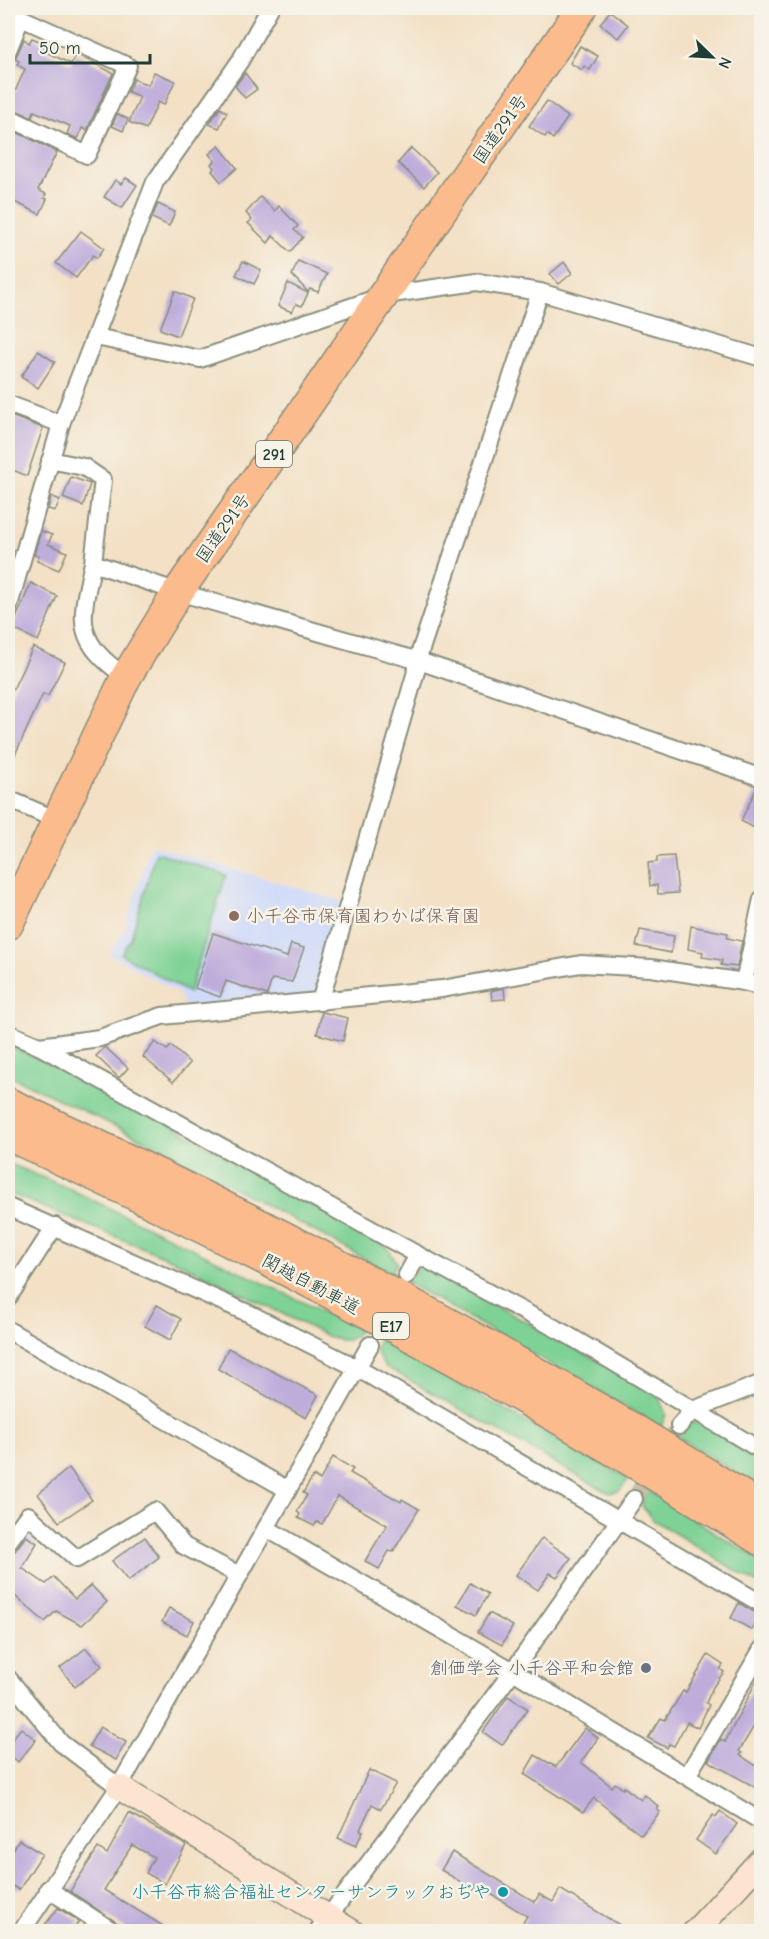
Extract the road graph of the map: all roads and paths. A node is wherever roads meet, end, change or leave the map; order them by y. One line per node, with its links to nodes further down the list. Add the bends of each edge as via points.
1 (270, 8): 7 (street, via 240,61 155,182)
2 (582, 8): 6 (highway, 国道291号 / 291)
3 (8, 50): 4 (street, via 21,18 128,66 87,155)
4 (8, 117)
5 (540, 292): 6 (street, via 477,282); 8 (street); 15 (street)
6 (385, 295): 7 (street, via 200,359); 13 (highway, 国道291号 / 291)
7 (96, 337): 10 (street)
8 (762, 358)
9 (8, 404): 10 (street)
10 (61, 424): 11 (street)
11 (50, 460): 12 (street, via 84,467 103,480); 14 (street)
12 (93, 563): 13 (street); 16 (street, via 82,610 86,639)
13 (178, 592): 15 (street); 16 (highway, 国道291号 / 291)
14 (8, 609)
15 (418, 661): 17 (street); 24 (street)
16 (126, 677): 19 (highway, 国道291号 / 291)
17 (762, 778)
18 (8, 799): 19 (street)
19 (57, 820): 21 (highway, 国道291号 / 291)
20 (762, 899): 22 (street)
21 (8, 924)
22 (744, 982): 23 (street); 24 (street, via 651,968 581,964 442,989)
23 (762, 987)
24 (320, 1002): 26 (street, via 162,1016 100,1038)
25 (8, 1033): 26 (street)
26 (39, 1046): 34 (street)
27 (8, 1095): 32 (highway, via 133,1155)
28 (8, 1103): 32 (highway, 関越自動車道 / E17)
29 (8, 1134): 32 (highway, 関越自動車道 / E17)
30 (8, 1145): 32 (highway)
31 (8, 1207): 33 (street)
32 (194, 1208): 46 (highway, 関越自動車道 / E17, via 318,1254 580,1399); 49 (highway, 関越自動車道 / E17, via 576,1428)
33 (55, 1226): 36 (street); 39 (street, via 250,1314)
34 (418, 1255): 35 (street); 41 (street, via 567,1334)
35 (406, 1275)
36 (8, 1298)
37 (8, 1330): 44 (street)
38 (370, 1345): 39 (street)
39 (357, 1368): 44 (street); 47 (street)
40 (762, 1383): 41 (street)
41 (693, 1410): 42 (street); 43 (street)
42 (679, 1426)
43 (762, 1451)
44 (288, 1490): 48 (street)
45 (634, 1499): 47 (street)
46 (762, 1508)
47 (620, 1520): 52 (street); 54 (street)
48 (266, 1528): 51 (street); 54 (street)
49 (762, 1541)
50 (8, 1542): 51 (street, via 28,1515 77,1559 155,1512 184,1546)
51 (239, 1575): 57 (street)
52 (762, 1604)
53 (762, 1649): 56 (street)
54 (513, 1671): 56 (street); 61 (street)
55 (8, 1678): 57 (street, via 61,1743)
56 (687, 1776): 58 (street)
57 (119, 1787): 60 (street); 61 (street)
58 (762, 1822)
59 (762, 1859): 65 (street)
60 (48, 1889): 62 (street); 63 (street)
61 (323, 1924): 64 (street)
62 (21, 1932)
63 (114, 1932)
64 (352, 1932)
65 (695, 1932)

